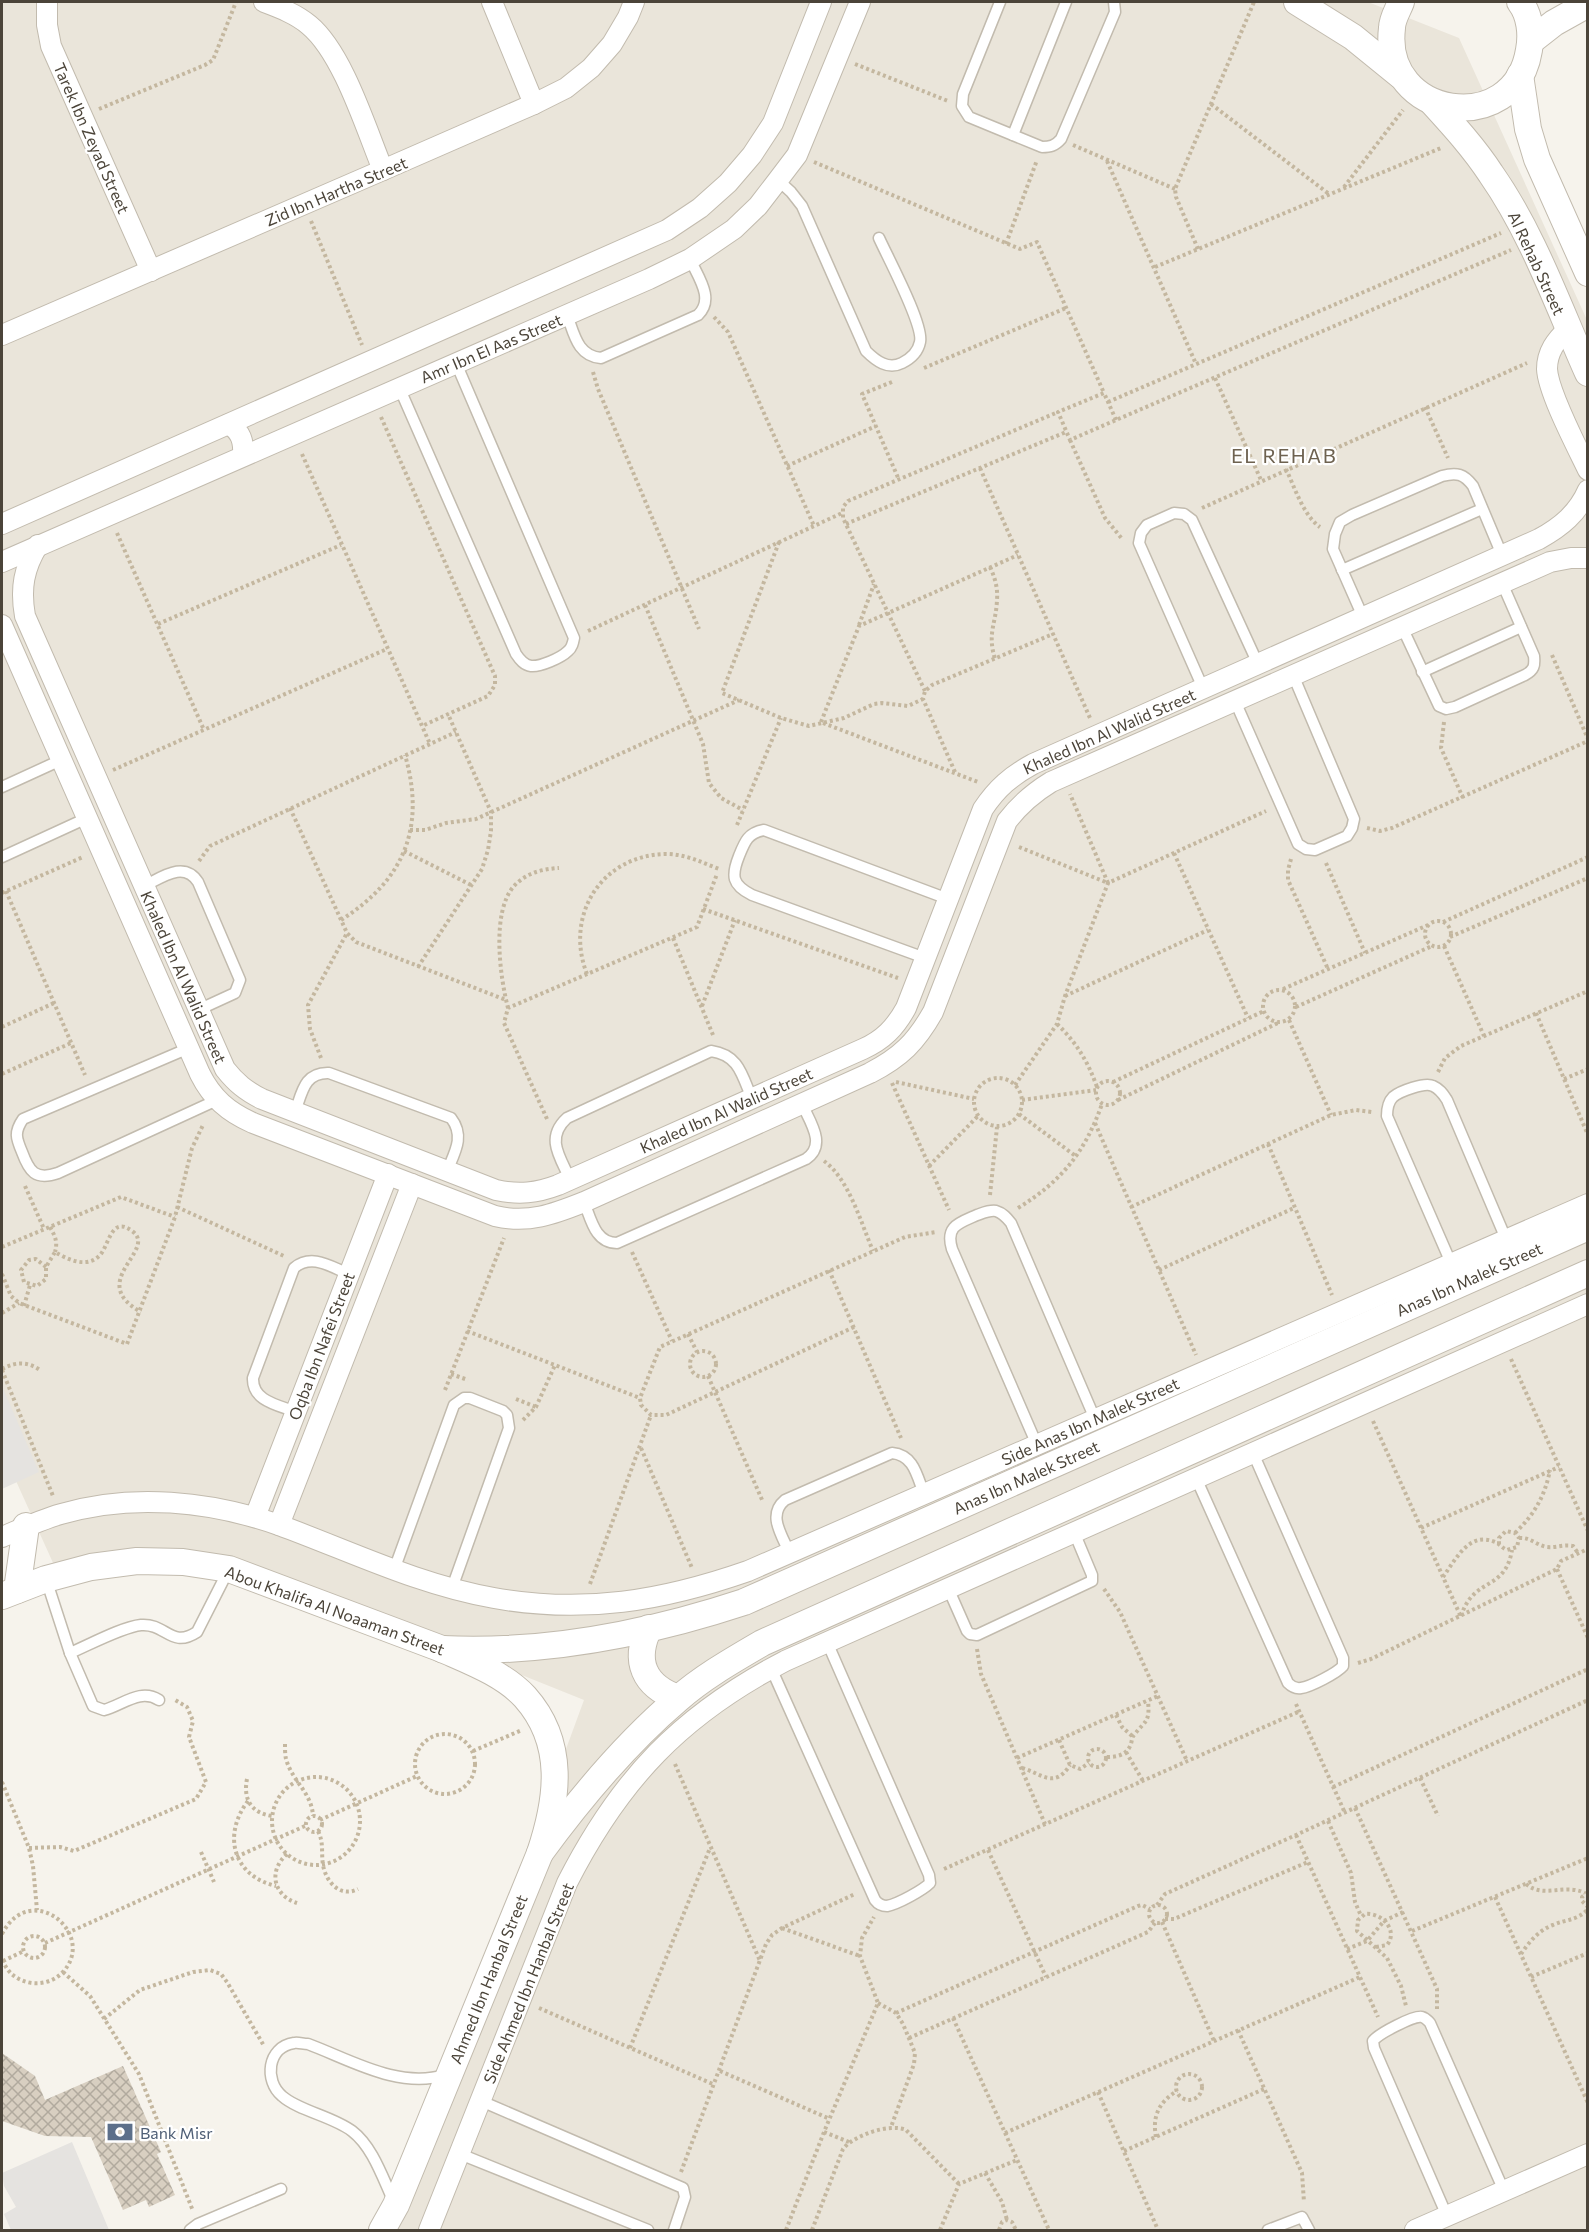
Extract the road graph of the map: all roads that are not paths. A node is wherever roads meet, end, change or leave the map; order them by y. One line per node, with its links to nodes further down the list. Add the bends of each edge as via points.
1 (47, 2): 23 (street, Tarek Ibn Zeyad Street, via 51,46)
2 (264, 2): 19 (street, via 294,14 323,39 343,73)
3 (492, 2): 17 (street)
4 (634, 2): 17 (street, Zid Ibn Hartha Street, via 612,44 591,68)
5 (821, 2): 31 (street, via 773,123 728,183 700,208 634,246)
6 (860, 2): 20 (street, Amr Ibn El Aas Street, via 796,155)
7 (1000, 2): 18 (lane, via 963,94 962,106 969,117)
8 (1066, 2): 18 (lane)
9 (1114, 2): 18 (lane, via 1115,12 1061,139 1053,146 1042,147)
10 (1297, 2): 16 (street, via 1353,37)
11 (1401, 2): 16 (street, via 1392,26 1392,53)
12 (1520, 2): 14 (street, via 1529,22)
13 (1587, 4): 14 (street)
14 (1530, 41): 15 (street, via 1528,59)
15 (1520, 75): 16 (street, via 1491,102 1472,108 1452,108); 24 (street, via 1537,159)
16 (1417, 91): 26 (street, Al Rehab Street, via 1464,138 1491,174 1525,233)
17 (534, 104): 19 (street, Zid Ibn Hartha Street)
18 (1013, 135)
19 (383, 170): 23 (street, Zid Ibn Hartha Street)
20 (778, 180): 21 (lane, via 802,206 866,351 879,363 896,366 912,358 920,342 918,325); 22 (street, Amr Ibn El Aas Street, via 734,229)
21 (879, 238)
22 (690, 259): 25 (street, Amr Ibn El Aas Street); 25 (lane, via 706,295 704,309 698,315 601,358 592,358 579,348)
23 (151, 271): 27 (street, Zid Ibn Hartha Street)
24 (1587, 273)
25 (567, 315): 28 (street, Amr Ibn El Aas Street)
26 (1568, 329): 29 (street, Al Rehab Street); 35 (street, via 1549,353 1547,369 1550,385)
27 (2, 335)
28 (456, 363): 30 (street, Amr Ibn El Aas Street); 30 (lane, via 574,638 567,652 537,666 521,662 516,654)
29 (1587, 373)
30 (399, 387): 33 (street, Amr Ibn El Aas Street)
31 (271, 405): 32 (street); 33 (street, via 271,424 277,432)
32 (229, 424): 34 (street, via 242,437); 38 (street)
33 (289, 435): 34 (street, Amr Ibn El Aas Street)
34 (243, 456): 39 (street, Amr Ibn El Aas Street)
35 (1587, 470)
36 (1587, 490): 40 (street, Khaled Ibn Al Walid Street, via 1572,516 1557,529)
37 (1482, 509): 40 (lane); 43 (lane); 43 (lane, via 1466,477 1454,473 1352,515 1340,522 1335,534 1333,549)
38 (2, 524)
39 (38, 545): 42 (street, Amr Ibn El Aas Street); 60 (street, Khaled Ibn Al Walid Street, via 23,579 25,616)
40 (1502, 555): 45 (street, Khaled Ibn Al Walid Street)
41 (1587, 558): 44 (street, Khaled Ibn Al Walid Street, via 1550,562)
42 (2, 561)
43 (1342, 570): 45 (lane)
44 (1502, 583): 47 (street, Khaled Ibn Al Walid Street); 48 (lane)
45 (1363, 617): 49 (street, Khaled Ibn Al Walid Street)
46 (2, 626): 56 (street, Khaled Ibn Al Walid Street)
47 (1402, 627): 50 (street, Khaled Ibn Al Walid Street); 52 (lane)
48 (1521, 627): 52 (lane); 52 (lane, via 1534,656 1532,671 1446,709 1439,706)
49 (1320, 636): 50 (street); 51 (street, Khaled Ibn Al Walid Street)
50 (1329, 659): 53 (street, Khaled Ibn Al Walid Street)
51 (1258, 664): 54 (street, Khaled Ibn Al Walid Street); 54 (lane, via 1192,520 1174,513 1147,525 1139,543)
52 (1422, 672)
53 (1293, 675): 55 (street, Khaled Ibn Al Walid Street); 55 (lane, via 1354,819 1347,836 1314,850 1298,844)
54 (1203, 688): 61 (street, Khaled Ibn Al Walid Street, via 1013,775 983,809)
55 (1235, 701): 63 (street, Khaled Ibn Al Walid Street, via 1063,777 1034,792 1020,805 999,838)
56 (61, 760): 57 (lane); 58 (street, Khaled Ibn Al Walid Street)
57 (2, 787)
58 (87, 818): 59 (lane); 65 (street, Khaled Ibn Al Walid Street)
59 (2, 857)
60 (144, 886): 64 (street, Khaled Ibn Al Walid Street); 64 (lane, via 179,871 194,875 240,980 235,993)
61 (948, 898): 62 (street, Khaled Ibn Al Walid Street); 62 (lane, via 764,830 747,838 734,871 735,882 752,896)
62 (925, 958): 63 (street); 66 (street, Khaled Ibn Al Walid Street, via 899,1022 889,1033)
63 (949, 969): 68 (street, Khaled Ibn Al Walid Street, via 933,1012 907,1049 884,1066)
64 (198, 1010): 69 (street, Khaled Ibn Al Walid Street, via 235,1082 248,1092)
65 (189, 1048): 67 (street, Khaled Ibn Al Walid Street, via 207,1088); 67 (lane, via 23,1119 16,1136 28,1168 37,1175 58,1173)
66 (752, 1099): 70 (street, Khaled Ibn Al Walid Street); 74 (lane, via 737,1065 730,1057 711,1052 567,1118 558,1126 556,1147)
67 (220, 1103): 73 (street, Khaled Ibn Al Walid Street, via 253,1123)
68 (802, 1104): 71 (street, Khaled Ibn Al Walid Street); 76 (lane, via 817,1137 813,1154 626,1239 617,1243 602,1240)
69 (295, 1112): 72 (street, Khaled Ibn Al Walid Street); 72 (lane, via 306,1084 320,1072 451,1118 459,1141)
70 (689, 1126): 71 (street); 74 (street, Khaled Ibn Al Walid Street)
71 (699, 1150): 76 (street, Khaled Ibn Al Walid Street)
72 (447, 1171): 74 (street, Khaled Ibn Al Walid Street, via 512,1193 543,1191)
73 (388, 1174): 75 (street, Khaled Ibn Al Walid Street); 82 (street, Oqba Ibn Nafei Street)
74 (570, 1179)
75 (412, 1184): 76 (street, Khaled Ibn Al Walid Street, via 511,1220 533,1220); 91 (street, Oqba Ibn Nafei Street)
76 (584, 1202)
77 (1587, 1204): 79 (street, Side Anas Ibn Malek Street)
78 (1587, 1227): 102 (street, Anas Ibn Malek Street, via 744,1602)
79 (1506, 1239): 80 (street, Side Anas Ibn Malek Street); 80 (lane, via 1447,1100 1432,1085 1422,1084 1393,1097 1387,1116)
80 (1451, 1263): 85 (street, Side Anas Ibn Malek Street)
81 (1587, 1273): 107 (street, via 802,1624 722,1666)
82 (349, 1274): 84 (street, Oqba Ibn Nafei Street); 84 (lane, via 315,1260 294,1268 253,1387 263,1399)
83 (1587, 1304): 87 (street)
84 (296, 1412): 90 (street, Oqba Ibn Nafei Street)
85 (1095, 1419): 86 (street, Side Anas Ibn Malek Street); 86 (lane, via 1011,1223 997,1211 988,1211 953,1228 950,1241)
86 (1037, 1445): 89 (street, Side Anas Ibn Malek Street)
87 (1253, 1452): 88 (street); 88 (lane, via 1343,1658 1338,1671 1301,1688 1288,1683)
88 (1196, 1478): 93 (street)
89 (924, 1494): 95 (street, Side Anas Ibn Malek Street); 95 (lane, via 912,1463 907,1457 892,1453 778,1505 776,1521)
90 (255, 1517): 91 (street, Side Anas Ibn Malek Street); 92 (street, Side Anas Ibn Malek Street, via 170,1502 113,1504 61,1514)
91 (279, 1525): 97 (street, Side Anas Ibn Malek Street)
92 (26, 1526): 94 (street, Side Anas Ibn Malek Street); 101 (street)
93 (1074, 1532): 100 (street); 100 (lane, via 1092,1581 977,1635 967,1631)
94 (2, 1537)
95 (789, 1552): 99 (street, Side Anas Ibn Malek Street, via 700,1588 623,1603 536,1604)
96 (229, 1569): 98 (street, Abou Khalifa Al Noaaman Street, via 137,1561 91,1567); 104 (street, Abou Khalifa Al Noaaman Street); 105 (lane, via 197,1632 188,1637 178,1639 161,1629 141,1625)
97 (394, 1570): 99 (street, Side Anas Ibn Malek Street); 99 (lane, via 454,1406 470,1398 503,1411 509,1428)
98 (46, 1580): 101 (street, Abou Khalifa Al Noaaman Street); 105 (lane)
99 (452, 1588)
100 (948, 1588): 103 (street)
101 (9, 1593)
102 (650, 1628): 104 (street, Anas Ibn Malek Street, via 525,1648); 107 (street, via 643,1641 644,1671 652,1684)
103 (827, 1642): 106 (street); 106 (lane, via 930,1875 925,1889 888,1906 875,1900)
104 (442, 1649): 109 (street, Abou Khalifa Al Noaaman Street, via 498,1677 524,1696)
105 (70, 1653): 108 (lane, via 90,1701 98,1709 144,1694)
106 (771, 1668): 112 (street, Side Ahmed Ibn Hanbal Street, via 717,1701 662,1748 606,1814 567,1883)
107 (678, 1698): 110 (street, via 591,1787)
108 (159, 1700)
109 (542, 1720): 110 (street, Ahmed Ibn Hanbal Street, via 553,1752 555,1786 551,1820)
110 (540, 1853): 111 (street, Ahmed Ibn Hanbal Street)
111 (449, 2074): 117 (street, Ahmed Ibn Hanbal Street); 117 (lane, via 422,2080 394,2077 308,2044 293,2043 280,2049 272,2060 269,2074 273,2088 283,2098 353,2131 366,2146)
112 (481, 2101): 113 (street, Side Ahmed Ibn Hanbal Street); 123 (lane, via 683,2188 685,2197)
113 (460, 2154): 121 (street, Side Ahmed Ibn Hanbal Street); 122 (lane)
114 (1587, 2154): 116 (street)
115 (281, 2189): 119 (lane)
116 (1504, 2191): 118 (street); 118 (lane, via 1430,2023 1419,2017 1377,2035 1374,2048)
117 (396, 2205): 120 (street, Ahmed Ibn Hanbal Street)
118 (1447, 2216): 126 (street)
119 (194, 2227)
120 (382, 2230)
121 (429, 2230)
122 (648, 2230)
123 (674, 2230)
124 (1268, 2230): 125 (lane, via 1302,2217)
125 (1309, 2230)
126 (1415, 2230)

